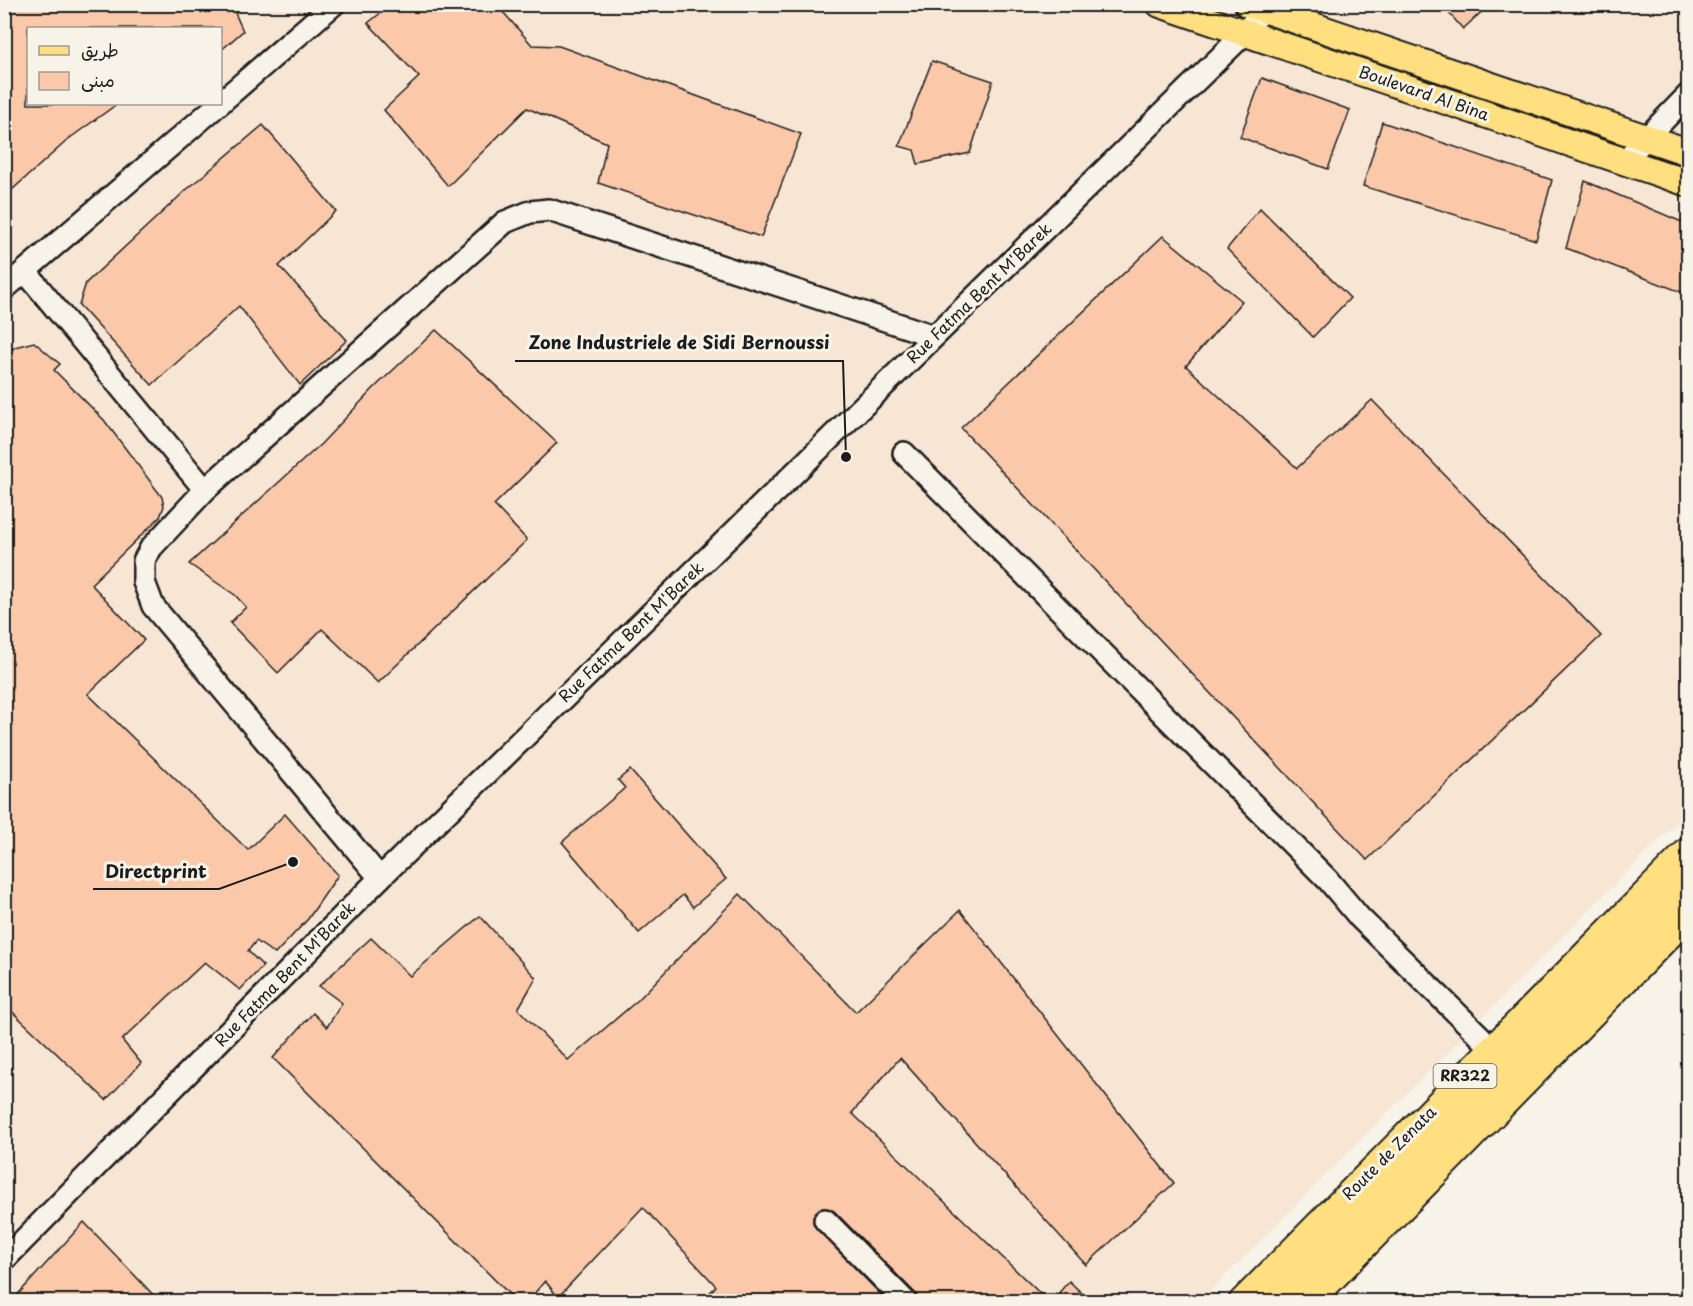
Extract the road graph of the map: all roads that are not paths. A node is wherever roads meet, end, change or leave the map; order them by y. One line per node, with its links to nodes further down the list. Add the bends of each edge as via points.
1 (334, 4): 6 (lane)
2 (1160, 4): 4 (main road, Boulevard Al Bina)
3 (1255, 7): 4 (lane, Rue Fatma Bent M'Barek); 8 (main road, Boulevard Al Bina)
4 (1245, 33): 10 (main road, Boulevard Al Bina); 14 (lane, Rue Fatma Bent M'Barek)
5 (1689, 95): 8 (lane)
6 (222, 101)
7 (218, 105): 12 (lane)
8 (1647, 138): 9 (main road, Boulevard Al Bina); 10 (lane)
9 (1689, 152)
10 (1625, 160): 11 (main road, Boulevard Al Bina)
11 (1689, 183)
12 (25, 271): 13 (lane); 16 (lane)
13 (4, 289)
14 (934, 336): 16 (lane, via 549,210 530,212 505,222); 19 (lane, Rue Fatma Bent M'Barek)
15 (904, 453): 22 (lane)
16 (205, 490): 19 (lane, via 151,548 144,561 144,582 153,606)
17 (1689, 851): 22 (main road, Route de Zenata / RR322)
18 (1689, 862): 27 (main road, Route de Zenata / RR322)
19 (380, 878): 24 (lane, Rue Fatma Bent M'Barek)
20 (1689, 883): 28 (main road, Route de Zenata / RR322)
21 (1689, 916): 29 (main road, RR322)
22 (1492, 1048): 26 (main road, Route de Zenata / RR322)
23 (825, 1221): 25 (lane)
24 (4, 1260)
25 (906, 1302)
26 (1242, 1302)
27 (1257, 1302)
28 (1278, 1302)
29 (1309, 1302)

